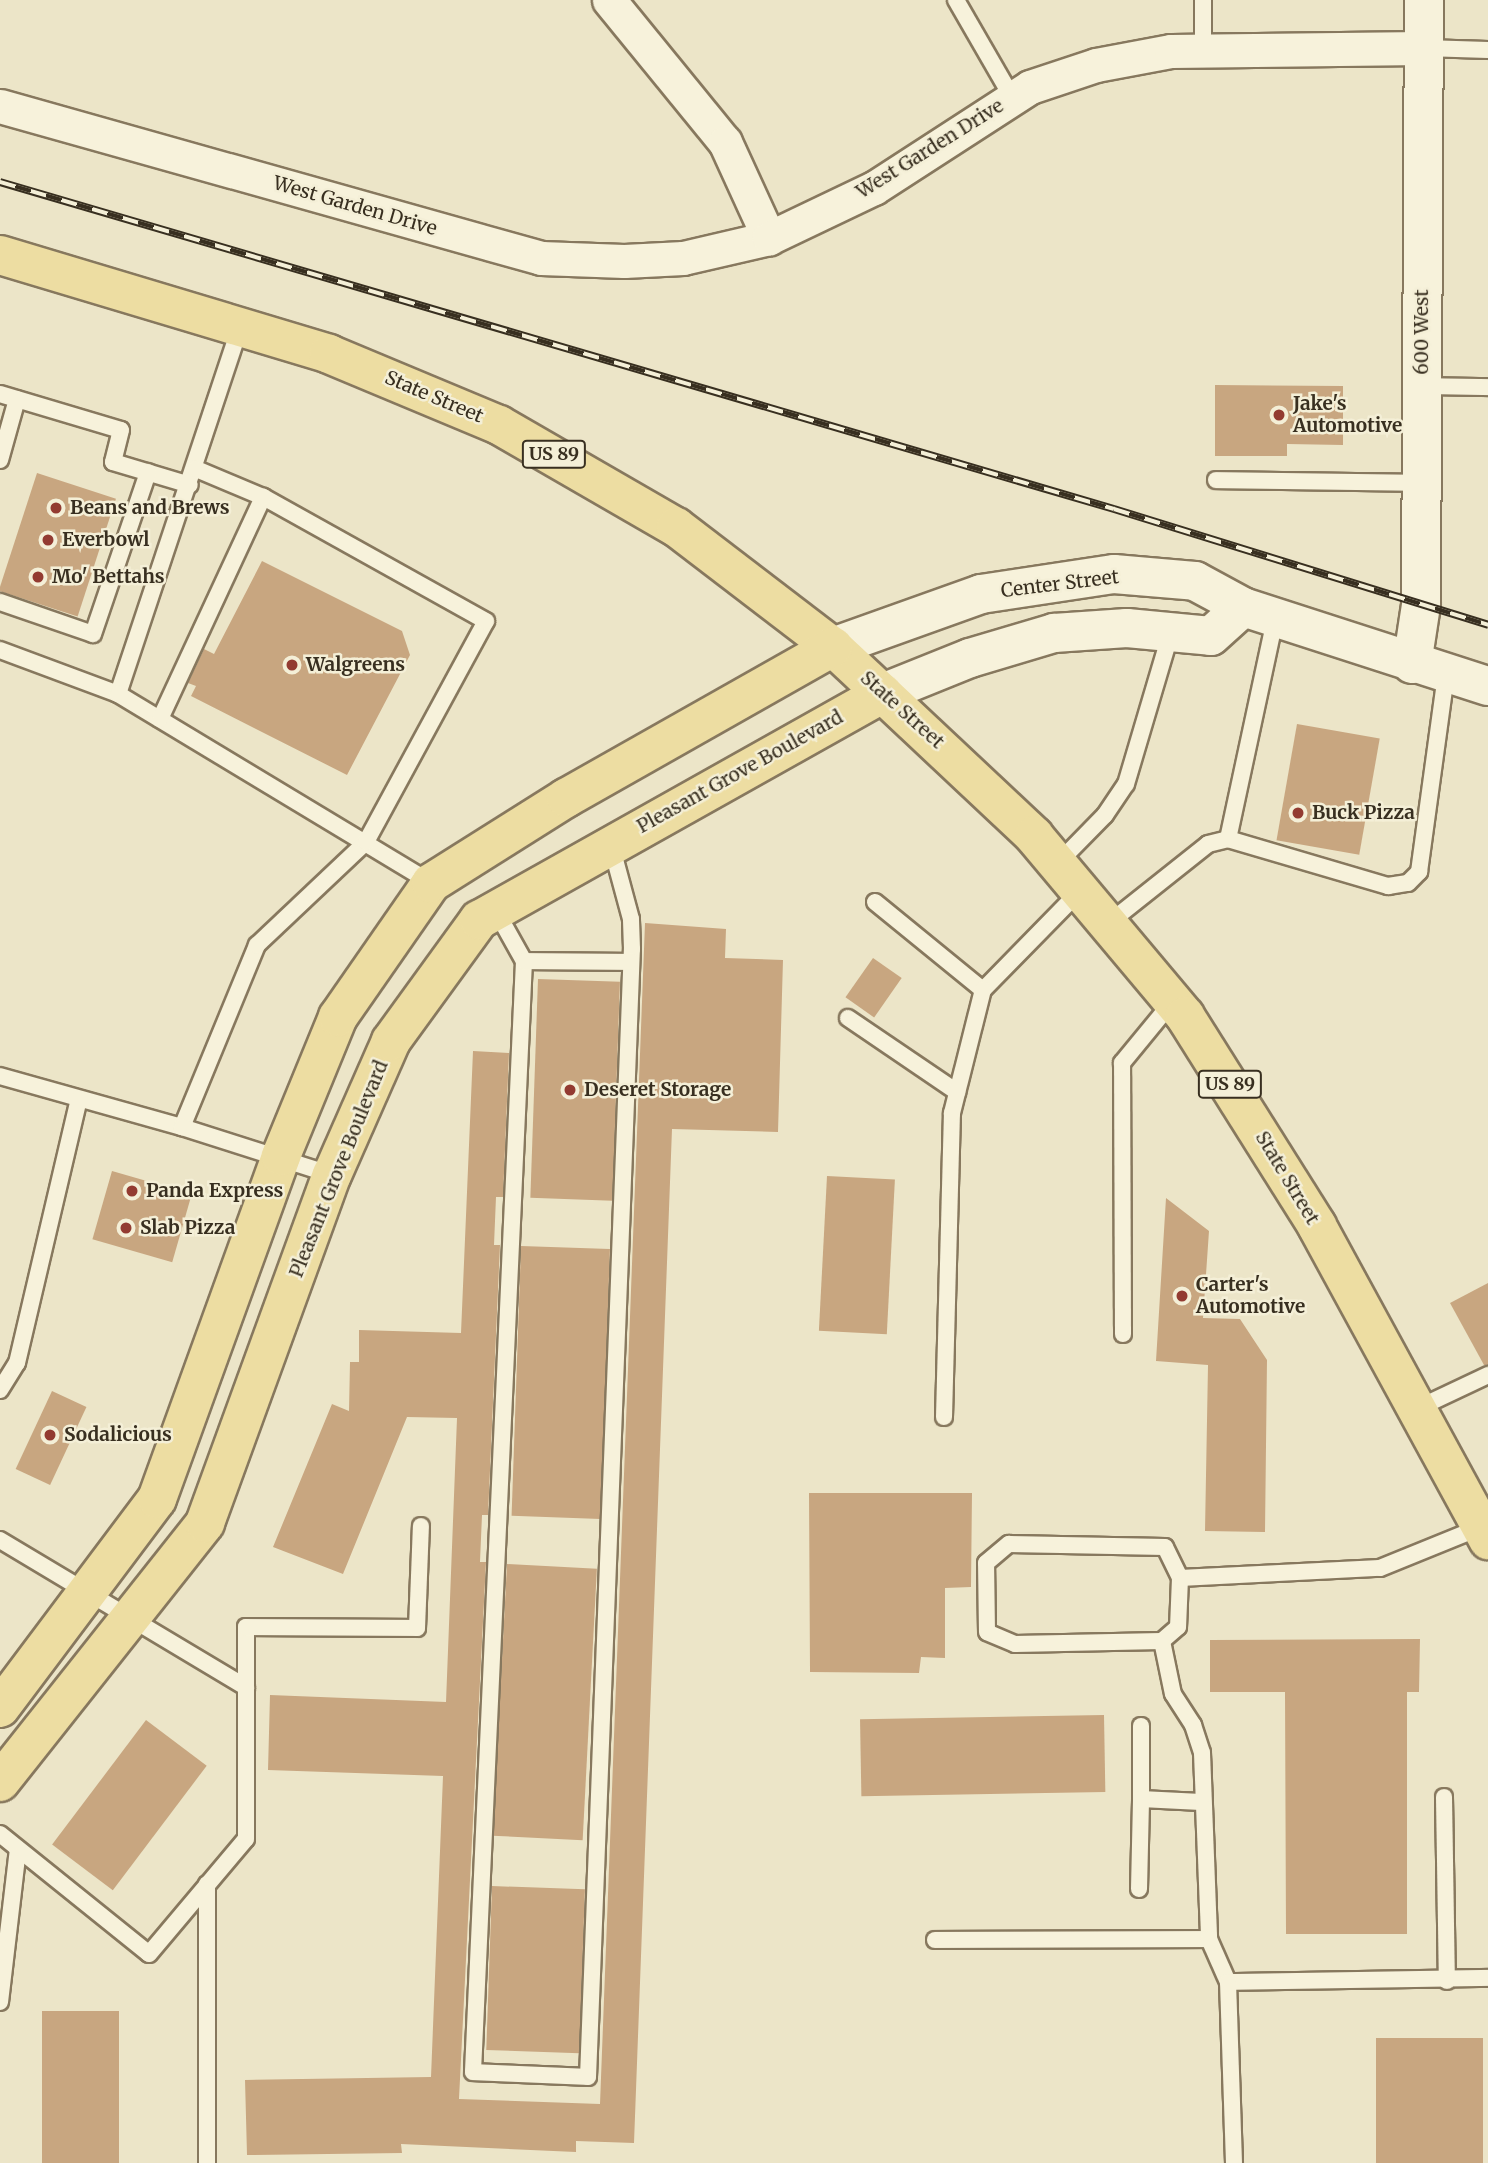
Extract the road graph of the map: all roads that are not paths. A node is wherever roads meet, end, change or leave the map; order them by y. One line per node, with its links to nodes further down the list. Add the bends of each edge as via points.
1 (609, 0): 10 (street, via 695,97 725,142)
2 (956, 0): 8 (lane)
3 (1203, 0): 7 (lane)
4 (1424, 0): 5 (main road, 600 West)
5 (1423, 48): 6 (lane); 7 (street, West Garden Drive); 13 (main road, 600 West)
6 (1488, 50)
7 (1203, 51): 8 (street, West Garden Drive, via 1096,65)
8 (1012, 97): 10 (street, West Garden Drive, via 874,188)
9 (0, 106): 10 (street, West Garden Drive, via 541,258 683,258)
10 (769, 238)
11 (0, 255): 12 (main road, State Street / US 89)
12 (240, 327): 18 (lane); 27 (main road, State Street / US 89, via 407,384 572,464 676,527)
13 (1422, 386): 14 (lane); 21 (main road, 600 West)
14 (1488, 387)
15 (0, 394): 16 (lane)
16 (17, 399): 17 (lane); 19 (lane, via 121,430 113,462)
17 (0, 460)
18 (196, 469): 22 (lane); 23 (lane)
19 (148, 472): 22 (lane); 24 (lane, via 93,634)
20 (1216, 480): 21 (lane)
21 (1422, 483): 29 (main road, 600 West, via 1421,605)
22 (190, 485): 32 (lane)
23 (263, 497): 33 (lane); 35 (lane, via 486,621)
24 (0, 602)
25 (1259, 613): 26 (main road, via 1210,636); 27 (main road, Center Street, via 1195,581 1114,574 982,594); 29 (main road, Center Street); 34 (lane)
26 (1171, 632): 31 (main road, via 1127,628 1054,633 970,658); 37 (lane, via 1126,784)
27 (833, 647): 31 (main road, State Street / US 89); 38 (main road, via 566,797)
28 (0, 650): 32 (lane)
29 (1429, 669): 30 (main road, Center Street); 34 (lane, via 1419,872 1408,883 1388,886)
30 (1488, 686)
31 (883, 693): 36 (main road, Pleasant Grove Boulevard); 37 (main road, State Street / US 89)
32 (118, 694): 33 (lane)
33 (160, 719): 35 (lane)
34 (1228, 839): 41 (lane, via 1208,844)
35 (366, 842): 38 (lane); 50 (lane, via 257,945)
36 (610, 843): 40 (main road, Pleasant Grove Boulevard); 43 (lane, via 631,919)
37 (1069, 876): 41 (main road, State Street / US 89); 44 (lane)
38 (430, 883): 51 (main road, via 338,1017)
39 (875, 902): 44 (lane)
40 (496, 911): 42 (lane); 52 (main road, Pleasant Grove Boulevard, via 480,920 391,1041)
41 (1110, 922): 45 (main road, State Street / US 89)
42 (524, 961): 43 (lane); 43 (lane, via 473,2072 588,2077)
43 (631, 962)
44 (983, 990): 48 (lane)
45 (1173, 1001): 53 (lane, via 1122,1063); 56 (main road, State Street / US 89, via 1317,1226)
46 (848, 1018): 48 (lane)
47 (0, 1076): 49 (lane)
48 (957, 1092): 57 (lane, via 952,1113)
49 (79, 1100): 50 (lane); 55 (lane, via 17,1363)
50 (182, 1127): 51 (lane)
51 (281, 1156): 52 (lane); 62 (main road, via 157,1499)
52 (332, 1175): 63 (main road, Pleasant Grove Boulevard, via 205,1523)
53 (1123, 1334)
54 (1488, 1375): 56 (lane)
55 (0, 1390)
56 (1416, 1409): 59 (main road, State Street / US 89)
57 (944, 1417)
58 (421, 1526): 65 (lane, via 417,1629 246,1626)
59 (1484, 1534): 61 (lane, via 1380,1569)
60 (0, 1540): 62 (lane)
61 (1180, 1578): 64 (lane, via 1178,1628); 64 (lane, via 1165,1547 1009,1544 986,1563 987,1632 1015,1644)
62 (90, 1592): 63 (lane); 66 (main road)
63 (130, 1616): 65 (lane); 68 (main road, Pleasant Grove Boulevard)
64 (1162, 1641): 71 (lane, via 1172,1694 1193,1725 1202,1753)
65 (246, 1688): 74 (lane, via 246,1839)
66 (0, 1708)
67 (1141, 1726): 70 (lane)
68 (0, 1783)
69 (1444, 1797): 79 (lane)
70 (1141, 1799): 71 (lane); 75 (lane)
71 (1201, 1802): 76 (lane)
72 (0, 1834): 73 (lane)
73 (18, 1849): 74 (lane, via 149,1954); 81 (lane)
74 (207, 1884): 82 (lane)
75 (1139, 1889)
76 (1209, 1939): 77 (lane); 80 (lane)
77 (935, 1940)
78 (1488, 1978): 79 (lane)
79 (1447, 1981): 80 (lane)
80 (1228, 1982): 83 (lane)
81 (0, 2002)
82 (207, 2163)
83 (1234, 2163)

